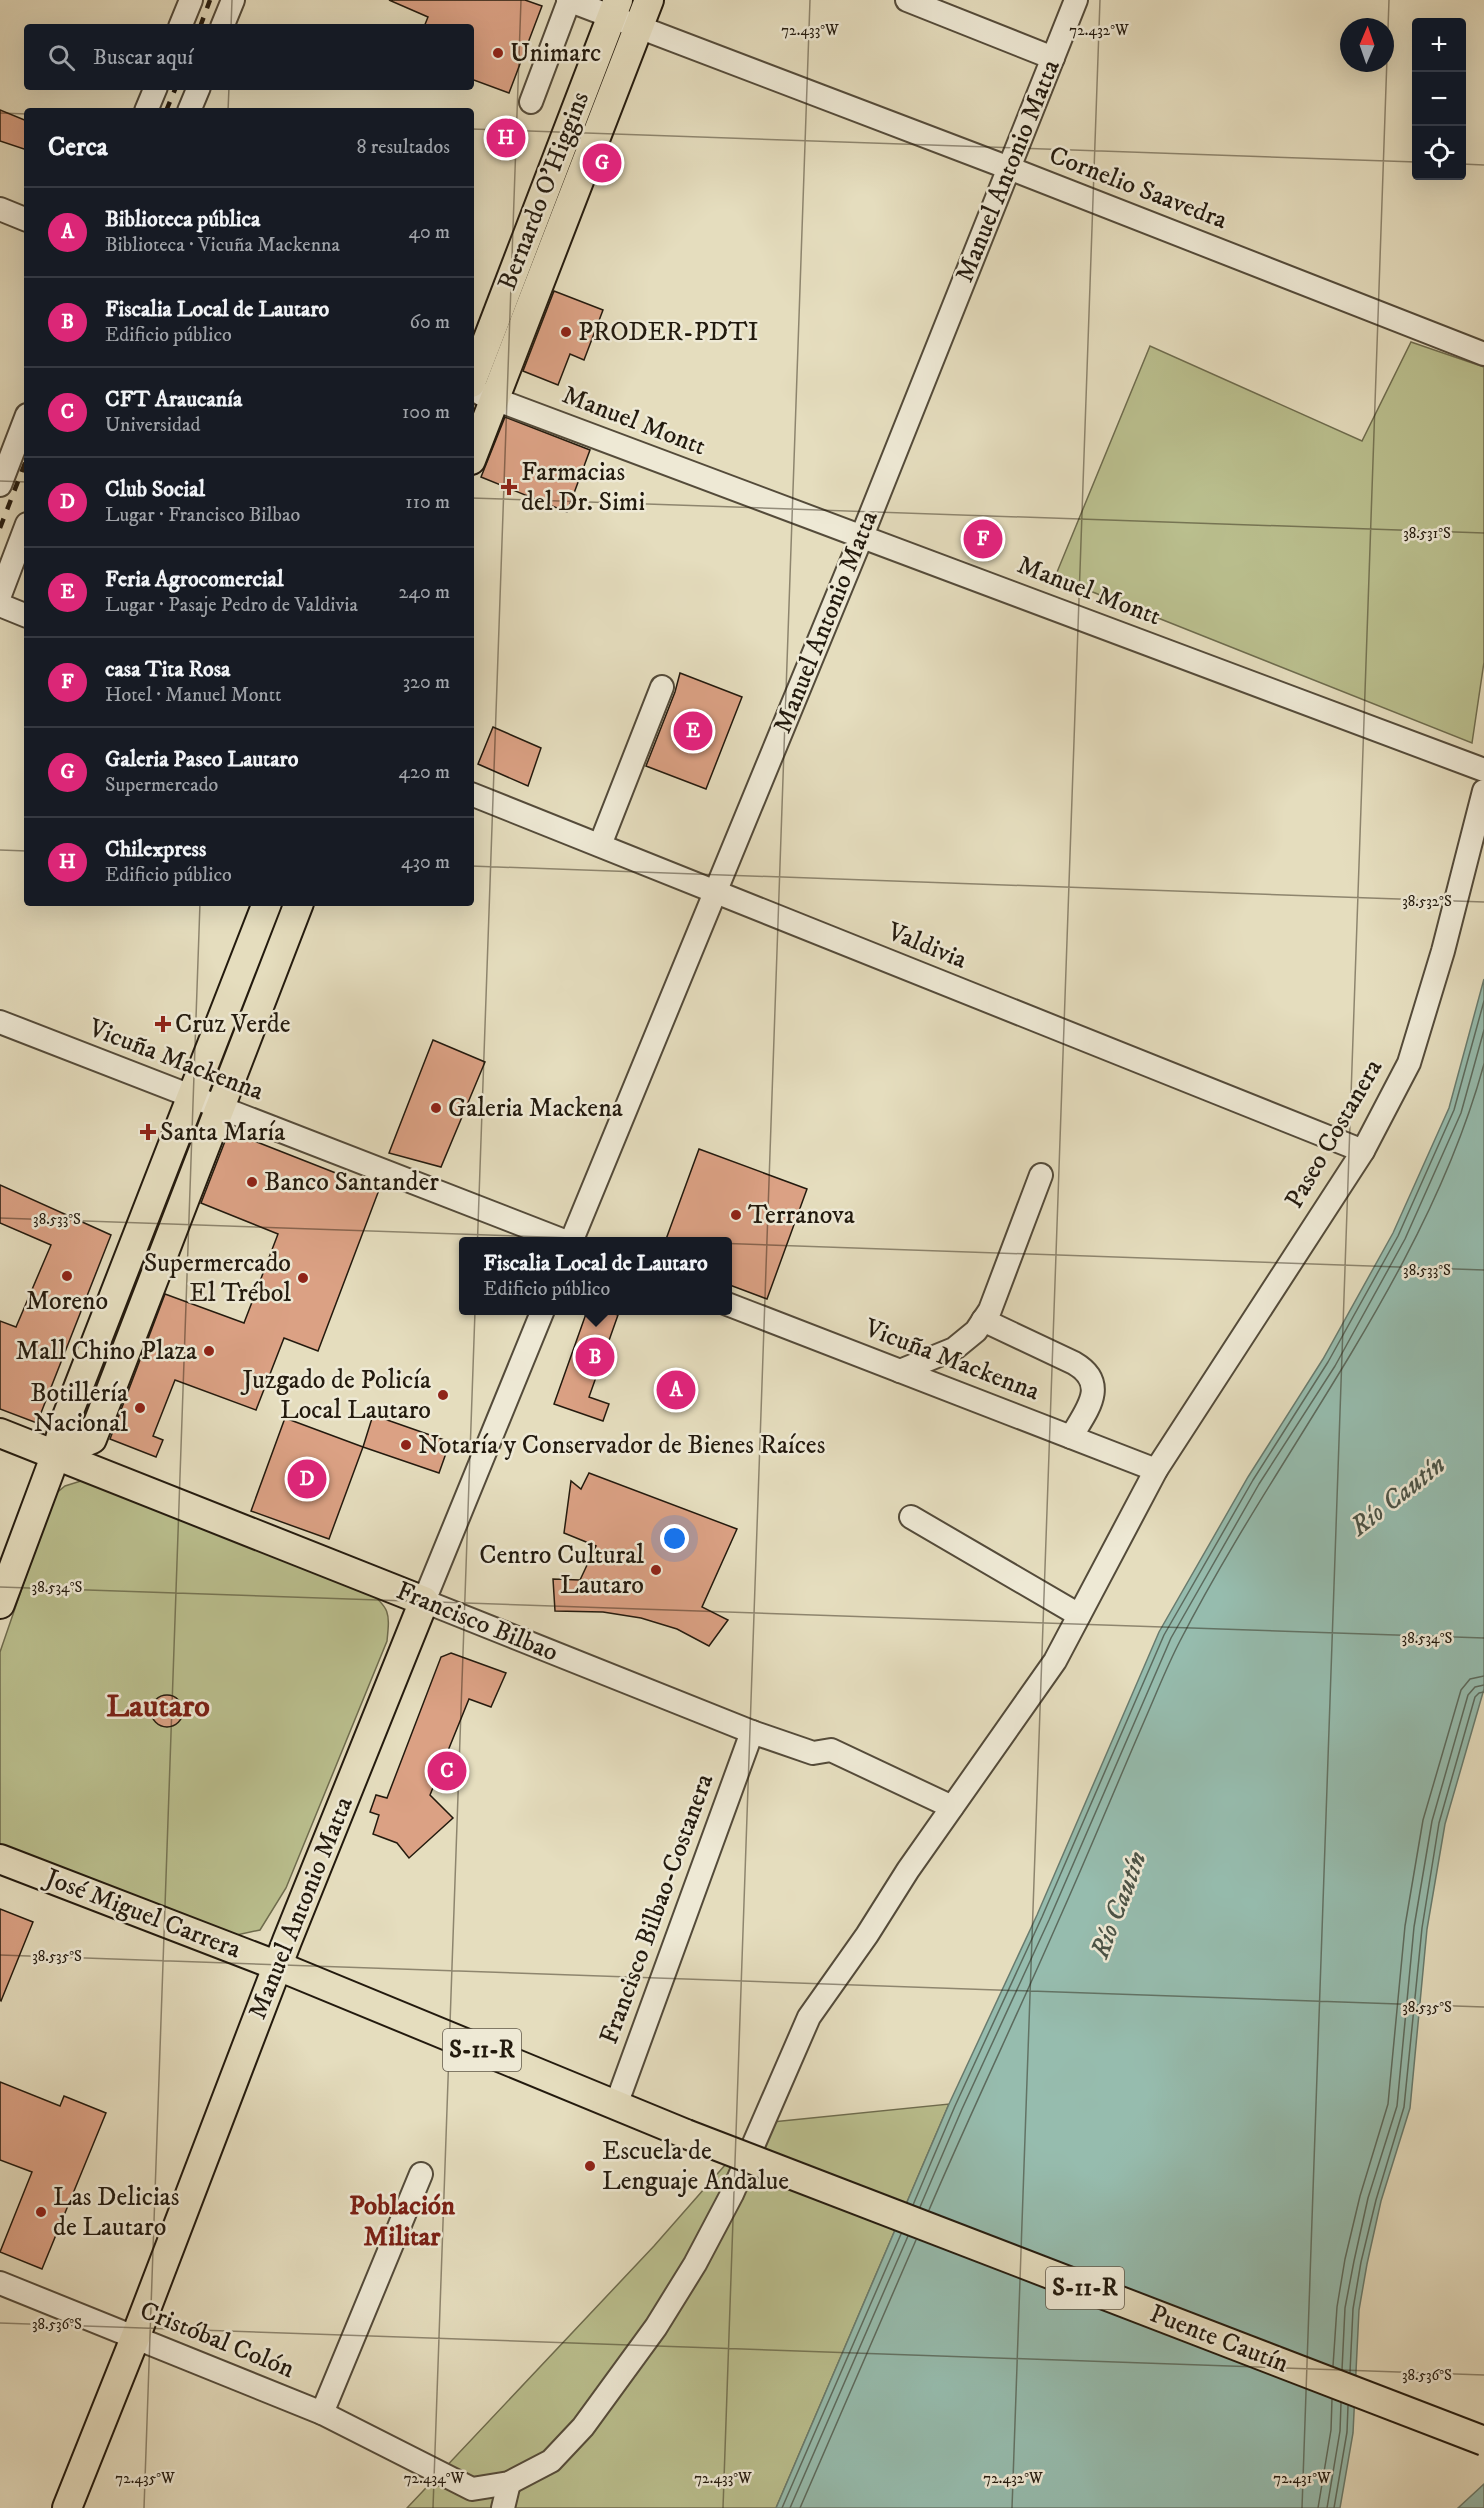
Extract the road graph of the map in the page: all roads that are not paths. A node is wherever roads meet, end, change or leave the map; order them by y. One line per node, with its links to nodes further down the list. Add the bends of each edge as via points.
1 (191, 0): 8 (street)
2 (233, 0): 9 (street)
3 (568, 0): 7 (street, Cornelio Saavedra); 14 (street)
4 (649, 0): 10 (main road, Bernardo O'Higgins)
5 (907, 0): 11 (street)
6 (1076, 0): 11 (street, Manuel Antonio Matta)
7 (615, 8): 10 (street, Cornelio Saavedra); 21 (main road, Bernardo O'Higgins)
8 (181, 24)
9 (223, 24)
10 (638, 27): 17 (street, Cornelio Saavedra); 22 (main road, Bernardo O'Higgins)
11 (1053, 58): 17 (street, Manuel Antonio Matta)
12 (155, 90): 15 (street)
13 (198, 90): 16 (street)
14 (531, 102)
15 (147, 108)
16 (190, 108)
17 (1009, 168): 20 (street, Cornelio Saavedra); 27 (street, Manuel Antonio Matta)
18 (0, 209): 19 (street)
19 (24, 219)
20 (1484, 354)
21 (474, 375)
22 (483, 394): 24 (main road, Bernardo O'Higgins); 27 (street, Manuel Montt)
23 (24, 423): 25 (street)
24 (474, 444)
25 (0, 485)
26 (24, 532): 28 (street)
27 (862, 536): 32 (street, Manuel Montt); 36 (street, Manuel Antonio Matta)
28 (0, 595)
29 (0, 605): 30 (street)
30 (24, 615)
31 (662, 687): 35 (street)
32 (1484, 770)
33 (1484, 791): 42 (street, Paseo Costanera, via 1443,951 1409,1062)
34 (474, 795): 35 (street, Valdivia)
35 (600, 845): 36 (street, Valdivia)
36 (715, 891): 42 (street, Valdivia); 45 (street, Manuel Antonio Matta)
37 (266, 906): 40 (main road)
38 (298, 906): 41 (main road)
39 (0, 1022): 40 (street, Vicuña Mackenna)
40 (191, 1096): 41 (street, Vicuña Mackenna); 52 (main road, via 64,1424)
41 (221, 1108): 44 (street, Vicuña Mackenna); 52 (main road, via 92,1439)
42 (1363, 1151): 53 (street, Paseo Costanera)
43 (1041, 1175): 48 (street)
44 (556, 1237)
45 (571, 1237)
46 (732, 1306): 49 (street, Vicuña Mackenna)
47 (541, 1315): 55 (street, Manuel Antonio Matta)
48 (983, 1320): 49 (street, via 954,1349); 51 (street, via 1086,1372 1093,1385 1093,1401)
49 (900, 1371): 51 (street, Vicuña Mackenna)
50 (0, 1433): 52 (main road, Francisco Bilbao)
51 (1071, 1437): 53 (street, Vicuña Mackenna)
52 (56, 1454): 55 (main road, Francisco Bilbao); 56 (main road)
53 (1156, 1470): 57 (street, Paseo Costanera)
54 (911, 1517): 57 (street)
55 (424, 1601): 58 (street, Francisco Bilbao); 61 (main road, Manuel Antonio Matta)
56 (0, 1604)
57 (1079, 1615): 59 (street, Paseo Costanera, via 1055,1661)
58 (752, 1732): 59 (street, Francisco Bilbao, via 813,1753 831,1750); 62 (street, Francisco Bilbao-Costanera)
59 (952, 1807): 69 (street, Cristóbal Colón, via 809,2017 732,2194 656,2327 583,2427 551,2461)
60 (0, 1859): 61 (main road, José Miguel Carrera / S-11-R)
61 (278, 1966): 62 (main road, José Miguel Carrera / S-11-R); 66 (main road, Manuel Antonio Matta)
62 (616, 2106): 63 (main road, José Miguel Carrera / S-11-R)
63 (686, 2134): 68 (main road, Puente Cautín / S-11-R, bridge)
64 (421, 2174): 67 (street)
65 (0, 2283): 66 (street, Cristóbal Colón)
66 (135, 2338): 67 (street, Cristóbal Colón); 70 (main road, Manuel Antonio Matta)
67 (322, 2413): 69 (street, Cristóbal Colón, via 472,2489)
68 (1484, 2441)
69 (509, 2483): 71 (street)
70 (67, 2508)
71 (503, 2508)

